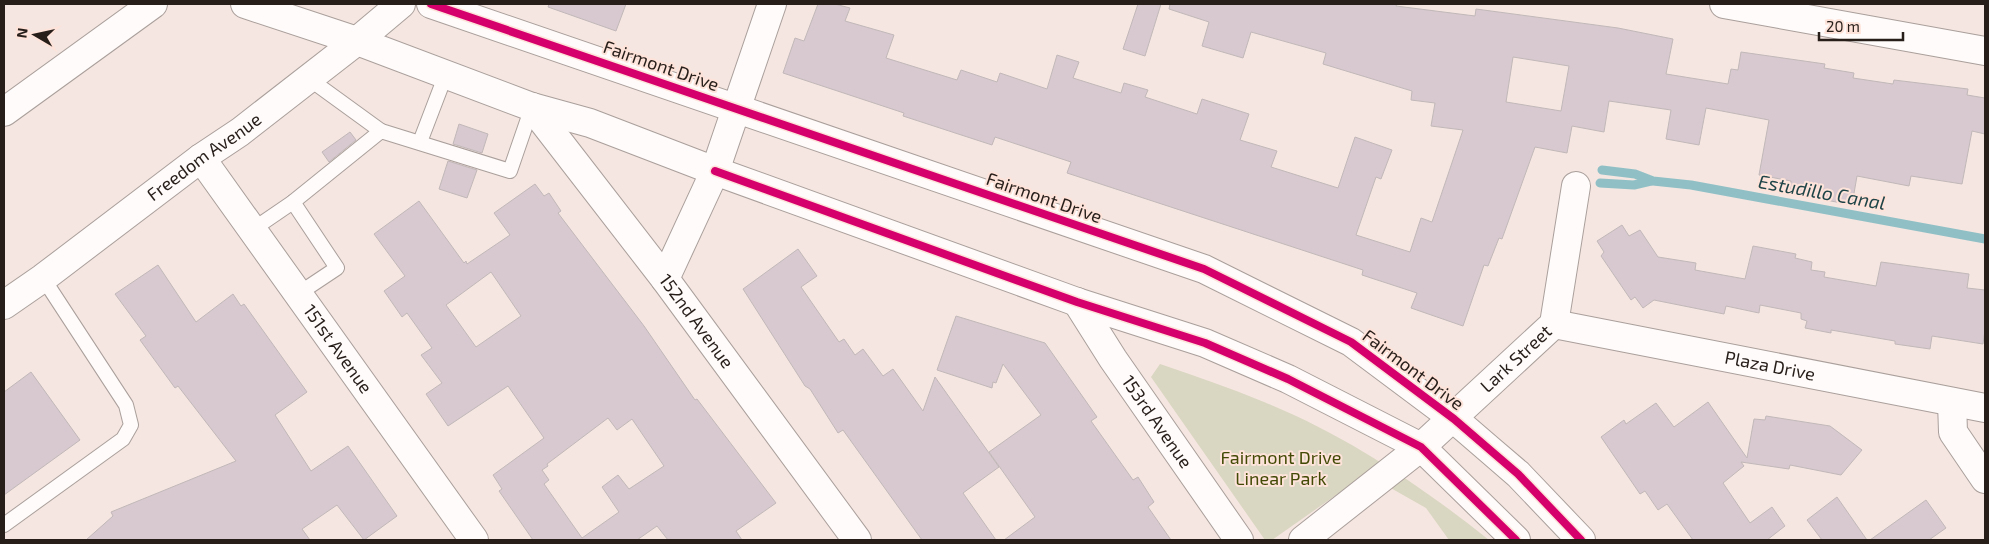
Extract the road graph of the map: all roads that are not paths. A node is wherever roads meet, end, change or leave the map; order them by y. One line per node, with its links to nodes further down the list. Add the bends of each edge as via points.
1 (153, 4): 13 (main road)
2 (246, 4): 7 (main road)
3 (400, 4): 7 (main road, Freedom Avenue)
4 (431, 4): 12 (main road, Fairmont Drive)
5 (772, 4): 12 (main road)
6 (1724, 4): 8 (main road)
7 (357, 41): 9 (main road); 10 (main road, Freedom Avenue)
8 (1985, 51)
9 (446, 74): 11 (main road); 15 (lane)
10 (308, 78): 14 (lane); 16 (main road, Freedom Avenue, via 240,132)
11 (532, 107): 15 (lane, via 510,171); 17 (main road, via 590,123); 22 (main road, 152nd Avenue)
12 (736, 107): 17 (main road); 29 (main road, Fairmont Drive, via 1204,269 1351,342)
13 (4, 112)
14 (381, 131): 15 (lane); 19 (lane)
15 (420, 142)
16 (201, 158): 20 (main road, 151st Avenue); 21 (main road, Freedom Avenue)
17 (715, 171): 22 (main road); 24 (main road)
18 (1576, 186): 26 (main road, Lark Street)
19 (292, 202): 20 (lane); 23 (lane, via 338,268)
20 (252, 230): 23 (main road, 151st Avenue)
21 (43, 278): 25 (main road, Freedom Avenue); 32 (lane, via 126,404 131,425 122,439)
22 (665, 279): 34 (main road, 152nd Avenue)
23 (298, 294): 33 (main road, 151st Avenue)
24 (1077, 302): 30 (main road, via 1206,343 1288,379); 35 (main road, 153rd Avenue)
25 (4, 305)
26 (1554, 324): 27 (main road, Plaza Drive); 29 (main road, Lark Street)
27 (1952, 402): 28 (main road, Plaza Drive); 31 (main road, via 1953,432)
28 (1985, 408)
29 (1454, 418): 30 (main road, Lark Street); 38 (main road, Fairmont Drive, via 1518,474)
30 (1421, 447): 36 (main road, Lark Street); 37 (main road)
31 (1985, 478)
32 (4, 525)
33 (474, 540)
34 (857, 540)
35 (1239, 540)
36 (1303, 540)
37 (1516, 540)
38 (1581, 540)

